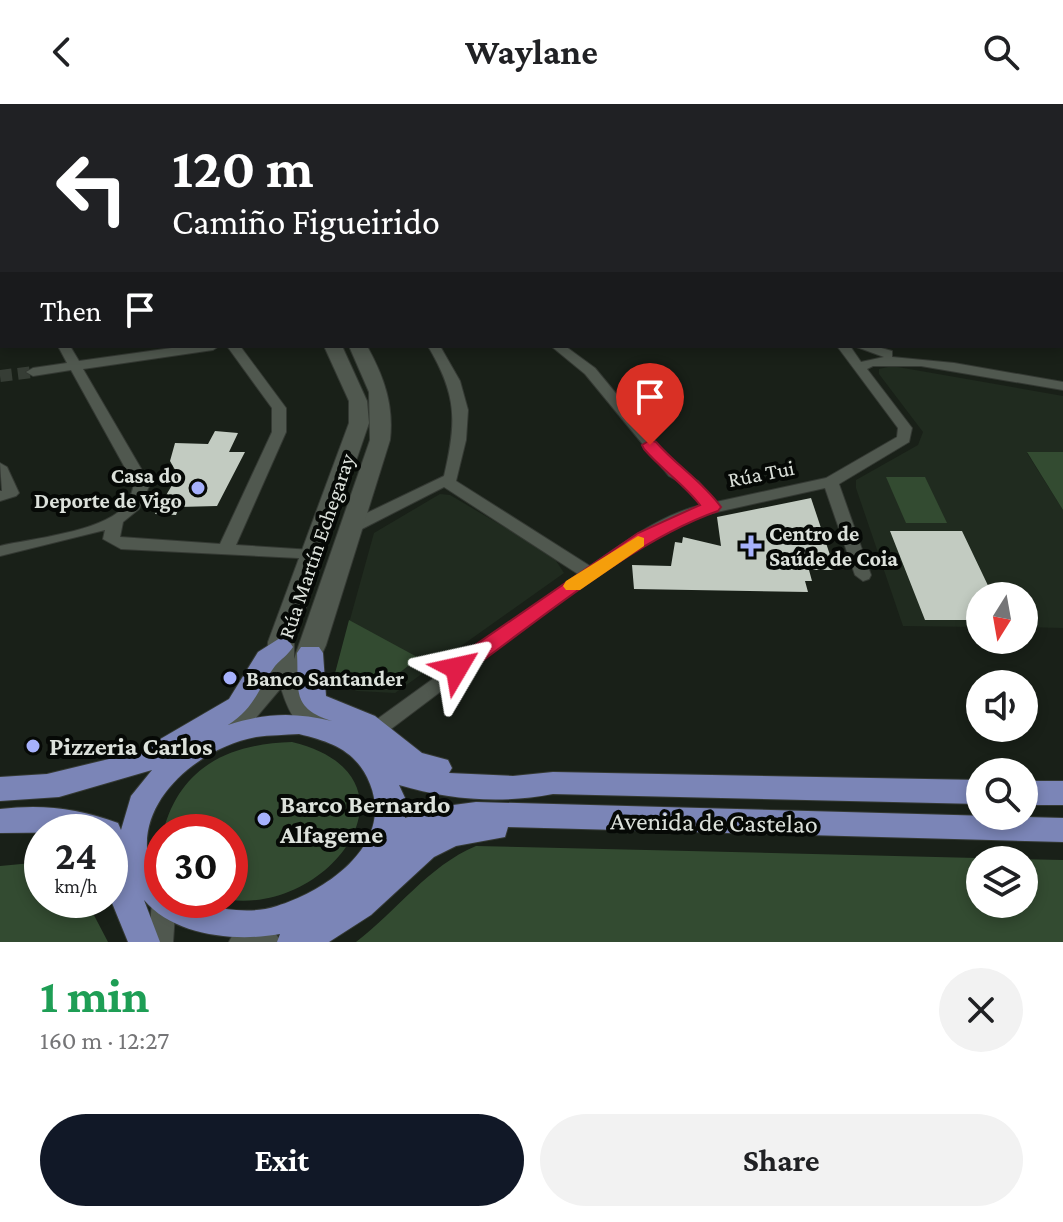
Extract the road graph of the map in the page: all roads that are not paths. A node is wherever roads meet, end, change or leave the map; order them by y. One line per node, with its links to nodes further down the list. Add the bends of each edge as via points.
1 (65, 348): 11 (street)
2 (198, 348): 11 (street)
3 (234, 348): 22 (street, via 279,408 281,420)
4 (334, 348): 24 (main road, Rúa Martín Echegaray, via 358,401 359,423)
5 (359, 348): 21 (main road, Rúa Martín Echegaray, via 381,395 384,417)
6 (435, 348): 16 (street, via 462,400 462,430 451,478)
7 (560, 348): 19 (street, via 590,371 674,473 693,484)
8 (844, 348): 12 (street, Rúa Tui)
9 (867, 348): 10 (street)
10 (908, 360): 12 (street, via 874,359); 14 (street)
11 (75, 365): 13 (street); 20 (street, via 142,484 129,512)
12 (859, 368): 17 (street, Rúa Tui, via 906,435)
13 (33, 372)
14 (1063, 386)
15 (0, 467): 18 (street, via 11,493)
16 (445, 481): 21 (street); 25 (street)
17 (831, 482): 19 (street, Rúa Tui); 26 (street)
18 (0, 496)
19 (712, 507): 25 (street, Rúa Tui, via 644,537)
20 (116, 518): 22 (street, via 111,539 121,544); 23 (street, via 64,537)
21 (352, 527): 28 (main road, Rúa Martín Echegaray)
22 (226, 549): 24 (street)
23 (0, 551)
24 (312, 555): 27 (main road, Rúa Martín Echegaray)
25 (591, 574): 30 (street, Rúa Tui)
26 (863, 575)
27 (280, 647): 31 (main road, Rúa Martín Echegaray, via 281,660 269,687); 35 (main road, via 267,658 238,706 166,750 145,761)
28 (310, 653): 29 (main road, Rúa Martín Echegaray, via 298,672 295,702); 30 (main road, via 313,701)
29 (322, 727): 31 (main road, via 264,724); 32 (main road, via 357,743)
30 (376, 730): 34 (main road, via 417,765 536,773)
31 (227, 733): 33 (main road)
32 (380, 766): 34 (main road, Avenida de Castelao, via 439,782 535,787); 47 (main road, via 391,800 390,827)
33 (170, 768): 35 (main road, via 101,784); 43 (main road)
34 (553, 783): 37 (main road, Avenida de Castelao)
35 (46, 786): 36 (main road)
36 (0, 789)
37 (966, 792)
38 (1038, 793): 39 (main road)
39 (1063, 793)
40 (551, 819): 44 (main road, Avenida de Castelao); 47 (main road, Avenida de Castelao, via 476,814 421,822); 56 (main road, via 452,833 425,844 345,917)
41 (24, 820): 42 (main road)
42 (0, 821)
43 (128, 828)
44 (1063, 830)
45 (0, 833): 46 (main road)
46 (24, 834)
47 (377, 855): 53 (main road, via 349,884 318,905)
48 (128, 860): 49 (main road)
49 (144, 879)
50 (128, 904): 54 (main road, via 143,928)
51 (162, 918): 55 (street)
52 (194, 918): 53 (main road)
53 (253, 937)
54 (144, 942)
55 (161, 942)
56 (293, 942)

